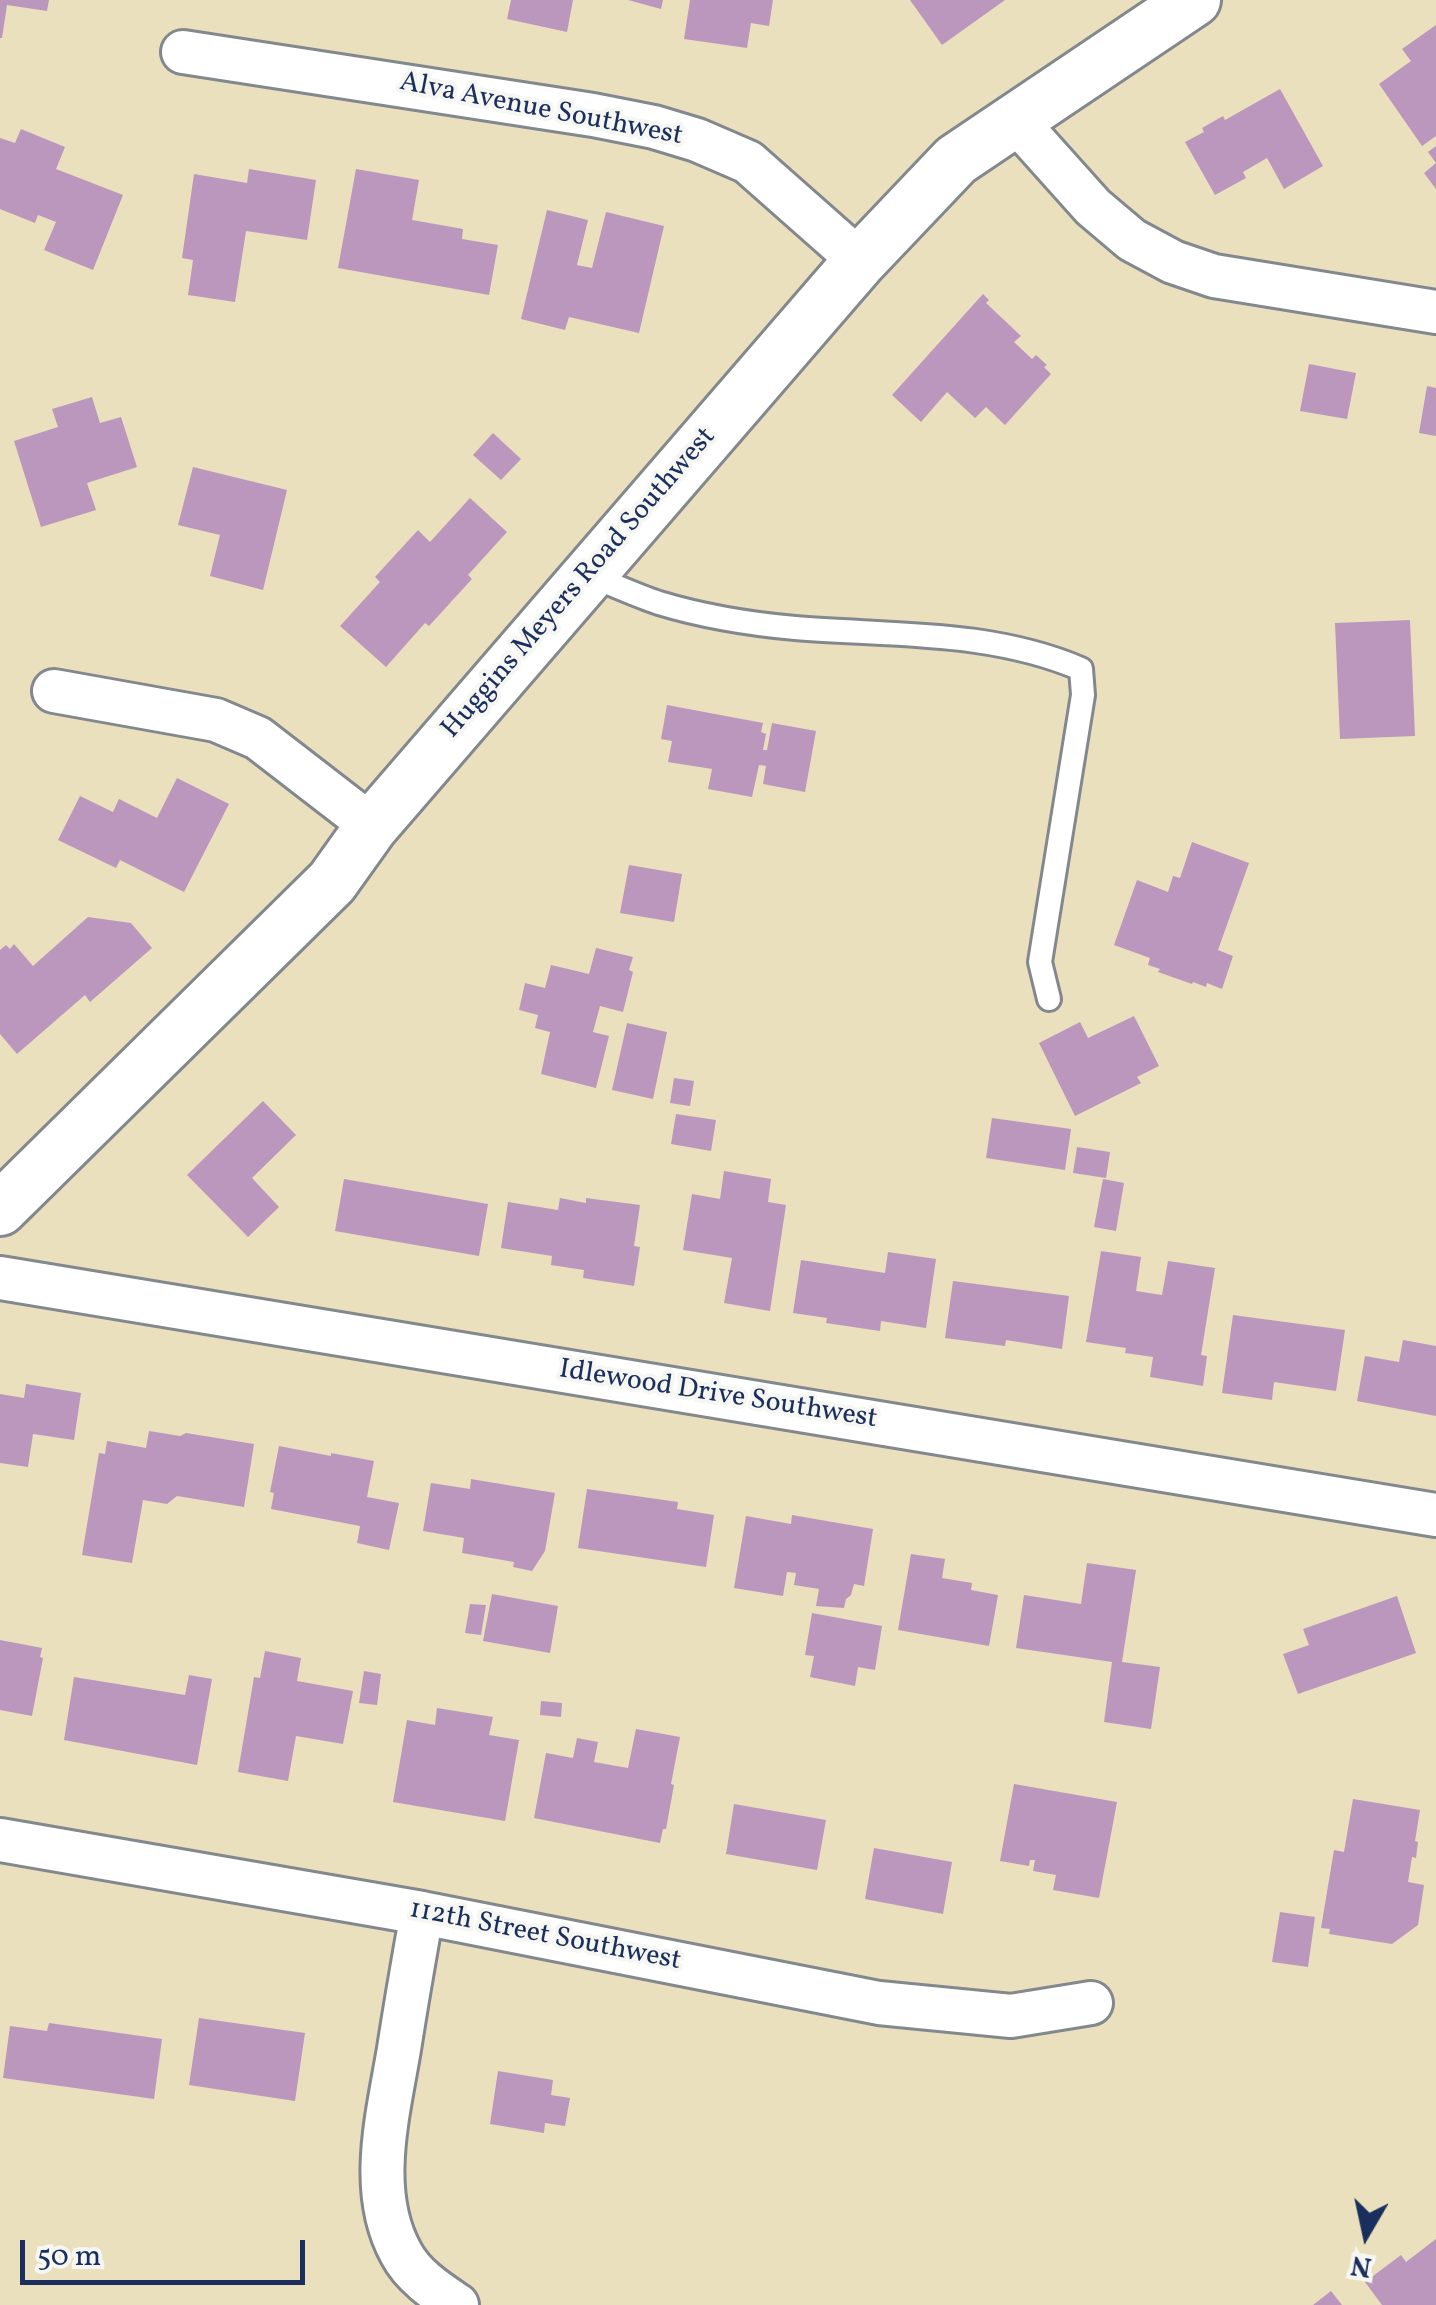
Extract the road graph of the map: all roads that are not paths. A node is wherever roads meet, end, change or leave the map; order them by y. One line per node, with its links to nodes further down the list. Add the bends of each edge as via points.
1 (1194, 0): 3 (street, Huggins Meyers Road Southwest)
2 (183, 52): 4 (street, Alva Avenue Southwest, via 593,115 698,140 748,162)
3 (1016, 120): 4 (street, Huggins Meyers Road Southwest, via 956,160); 5 (street, via 1093,207 1132,240 1173,262 1214,276)
4 (860, 261): 6 (street, Huggins Meyers Road Southwest)
5 (1436, 312)
6 (588, 575): 8 (street, Huggins Meyers Road Southwest); 9 (lane, via 660,603 728,619 987,641 1081,670 1083,695 1040,962)
7 (54, 691): 8 (street, via 216,720 258,738)
8 (372, 826): 10 (street, Huggins Meyers Road Southwest, via 332,882)
9 (1050, 999)
10 (3, 1202)
11 (0, 1278): 12 (street, Idlewood Drive Southwest)
12 (1436, 1515)
13 (0, 1840): 14 (street, 112th Street Southwest)
14 (422, 1912): 15 (street, 112th Street Southwest, via 878,2004 1011,2016); 16 (street, via 384,2135 383,2190 402,2257)
15 (1091, 2002)
16 (457, 2305)

